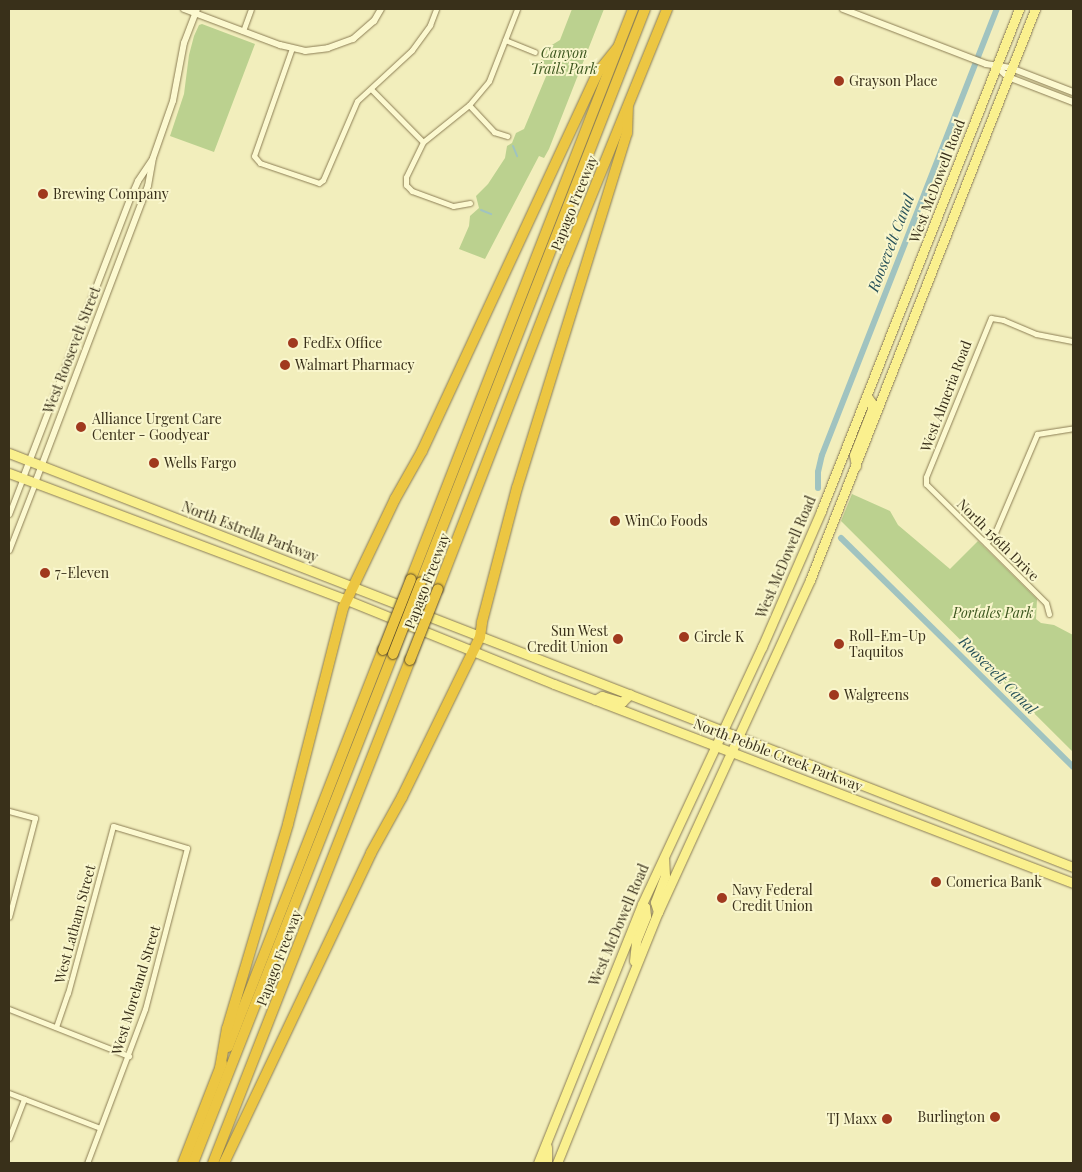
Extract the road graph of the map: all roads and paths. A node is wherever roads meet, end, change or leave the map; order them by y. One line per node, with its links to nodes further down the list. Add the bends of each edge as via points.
1 (184, 9): 12 (street)
2 (251, 9): 13 (street)
3 (382, 9): 16 (street, via 363,32 342,44 313,51)
4 (436, 9): 21 (street, via 430,25 412,50)
5 (517, 9): 14 (street)
6 (633, 9): 15 (highway, Papago Freeway)
7 (645, 9): 47 (highway)
8 (667, 9): 25 (highway, Papago Freeway)
9 (843, 9): 18 (street)
10 (1019, 9): 18 (main road, West McDowell Road)
11 (1034, 9): 19 (main road, West McDowell Road)
12 (196, 11): 13 (street); 28 (street, West Roosevelt Street, via 184,43 174,101)
13 (242, 31): 16 (street)
14 (505, 40): 17 (street); 24 (street, via 489,81)
15 (618, 47): 47 (highway, Papago Freeway); 49 (highway, via 598,72 422,451 395,498)
16 (292, 48): 21 (street, via 254,156 260,162 319,183 356,102)
17 (535, 52)
18 (996, 66): 19 (street); 20 (street); 31 (main road, West McDowell Road)
19 (1012, 68): 20 (main road, West McDowell Road); 22 (street)
20 (1008, 77): 23 (street); 36 (main road, West McDowell Road)
21 (371, 89): 27 (street)
22 (1073, 92)
23 (1073, 102)
24 (469, 105): 26 (street, via 494,132); 27 (street)
25 (628, 107): 52 (highway, via 627,133 516,488); 82 (highway, Papago Freeway, bridge, via 564,263)
26 (507, 136)
27 (423, 142): 29 (street, via 406,177 406,185 412,191 453,206)
28 (154, 158): 34 (street, West Roosevelt Street, via 131,197); 35 (street, West Roosevelt Street, via 148,186)
29 (470, 204)
30 (1073, 341): 40 (street, West Almeria Road, via 1036,334 991,318)
31 (868, 396): 36 (main road, via 872,409 854,454); 46 (main road, West McDowell Road)
32 (1073, 428): 44 (street, via 1038,434 994,534)
33 (9, 453): 34 (main road, North Estrella Parkway)
34 (28, 460): 35 (main road, North Estrella Parkway); 38 (street, West Roosevelt Street)
35 (42, 466): 39 (street, West Roosevelt Street); 42 (main road, North Estrella Parkway)
36 (856, 466): 48 (main road, West McDowell Road)
37 (9, 473): 38 (main road)
38 (22, 478): 39 (main road); 41 (street, West Roosevelt Street)
39 (36, 483): 43 (main road); 45 (street, West Roosevelt Street)
40 (926, 484): 44 (street, North 156th Drive)
41 (9, 514)
42 (181, 520): 43 (main road); 49 (main road, North Estrella Parkway)
43 (179, 538): 50 (main road)
44 (986, 543): 51 (street, North 156th Drive, via 1046,603)
45 (9, 550)
46 (794, 574): 48 (main road); 57 (main road, West McDowell Road)
47 (416, 580): 53 (highway, Papago Freeway, bridge)
48 (810, 580): 58 (main road, West McDowell Road)
49 (353, 588): 50 (highway); 52 (main road, North Estrella Parkway)
50 (347, 600): 54 (main road); 73 (highway, via 288,824 227,1029)
51 (1049, 614)
52 (480, 638): 54 (highway); 55 (main road, North Pebble Creek Parkway)
53 (388, 652): 73 (highway, Papago Freeway); 81 (highway)
54 (474, 652): 56 (main road, North Pebble Creek Parkway); 83 (highway, via 371,853)
55 (630, 694): 56 (main road, via 622,702 602,696); 57 (main road, North Pebble Creek Parkway)
56 (595, 700): 59 (main road, North Pebble Creek Parkway)
57 (723, 730): 58 (main road, North Pebble Creek Parkway); 59 (main road, West McDowell Road)
58 (739, 736): 60 (main road, West McDowell Road); 64 (main road, North Pebble Creek Parkway)
59 (716, 746): 60 (main road, North Pebble Creek Parkway); 63 (main road, West McDowell Road)
60 (731, 753): 65 (main road, North Pebble Creek Parkway); 67 (main road, West McDowell Road)
61 (9, 811): 68 (street, via 35,818)
62 (187, 848): 71 (street, West Latham Street, via 113,826); 72 (street, West Moreland Street, via 145,1009)
63 (664, 855): 66 (main road, West McDowell Road); 67 (main road, via 665,876 655,902)
64 (1073, 867)
65 (1073, 883)
66 (642, 904): 69 (main road, via 646,916 636,941); 78 (main road, West McDowell Road)
67 (658, 912): 69 (main road, West McDowell Road)
68 (9, 916)
69 (633, 971): 86 (main road, West McDowell Road)
70 (9, 1009): 71 (street)
71 (56, 1027): 72 (street)
72 (129, 1056): 76 (street, West Moreland Street)
73 (220, 1068): 80 (highway, Papago Freeway)
74 (9, 1093): 75 (street)
75 (24, 1099): 76 (street); 77 (street)
76 (100, 1128): 79 (street, West Moreland Street)
77 (9, 1138)
78 (546, 1142): 84 (main road, West McDowell Road); 85 (main road)
79 (87, 1163)
80 (183, 1163)
81 (193, 1163)
82 (213, 1163)
83 (224, 1163)
84 (538, 1163)
85 (547, 1163)
86 (557, 1163)

